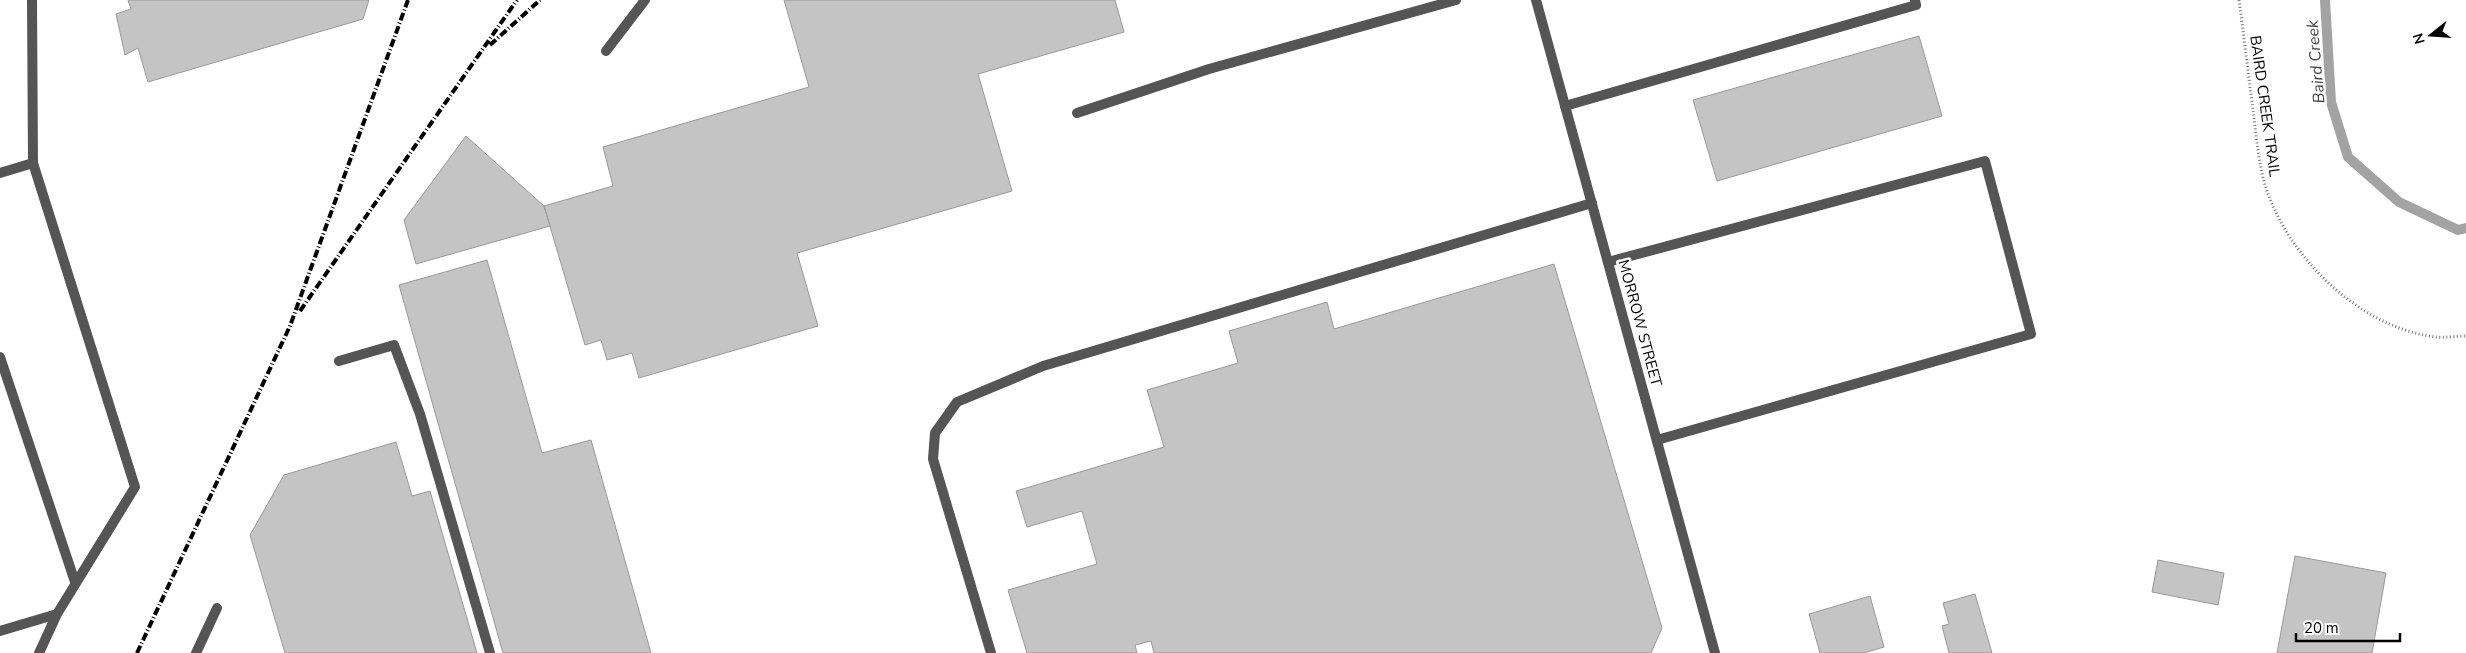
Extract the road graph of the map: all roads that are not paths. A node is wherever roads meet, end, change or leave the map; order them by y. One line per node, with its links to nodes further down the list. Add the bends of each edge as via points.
1 (32, 0): 9 (street)
2 (644, 0): 6 (street)
3 (1456, 0): 8 (street, via 1209,69)
4 (1536, 0): 7 (street, MORROW STREET)
5 (1915, 0): 7 (street, via 1916,5)
6 (606, 52)
7 (1565, 106): 11 (street, MORROW STREET)
8 (1077, 113)
9 (33, 163): 10 (street); 16 (street, via 134,487)
10 (0, 173)
11 (1592, 203): 12 (street, MORROW STREET); 23 (street, via 1042,366 957,402 935,433 933,459)
12 (1608, 262): 15 (street, MORROW STREET); 15 (street, via 1985,161 2031,334)
13 (0, 357): 16 (street)
14 (339, 361): 22 (street, via 394,345 420,414)
15 (1657, 440): 24 (street, MORROW STREET)
16 (75, 582): 18 (street)
17 (217, 608): 21 (street)
18 (57, 614): 19 (street); 20 (street)
19 (0, 632)
20 (39, 653)
21 (196, 653)
22 (490, 653)
23 (991, 653)
24 (1715, 653)

